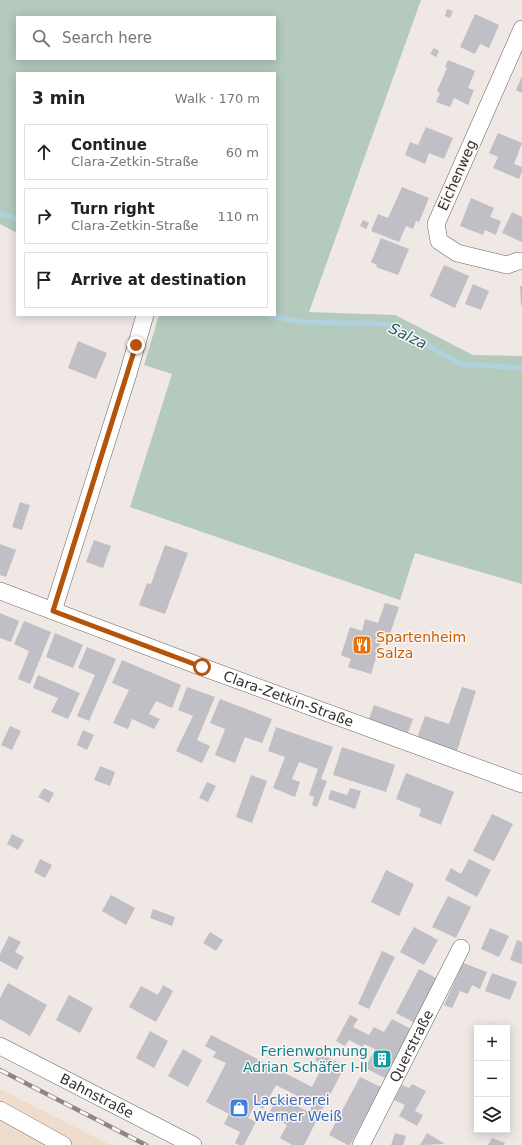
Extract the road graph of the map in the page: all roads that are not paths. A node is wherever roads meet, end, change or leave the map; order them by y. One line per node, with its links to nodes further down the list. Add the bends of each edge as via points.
1 (522, 29): 2 (street, Eichenweg, via 436,224 439,241 457,253 507,265)
2 (522, 261)
3 (146, 316): 5 (street)
4 (0, 590): 5 (street, Clara-Zetkin-Straße)
5 (53, 611): 6 (street, Clara-Zetkin-Straße)
6 (522, 784)
7 (461, 948): 12 (street, Querstraße)
8 (0, 1046): 11 (street, Bahnstraße)
9 (0, 1110): 10 (street)
10 (63, 1145)
11 (194, 1145)
12 (361, 1145)

